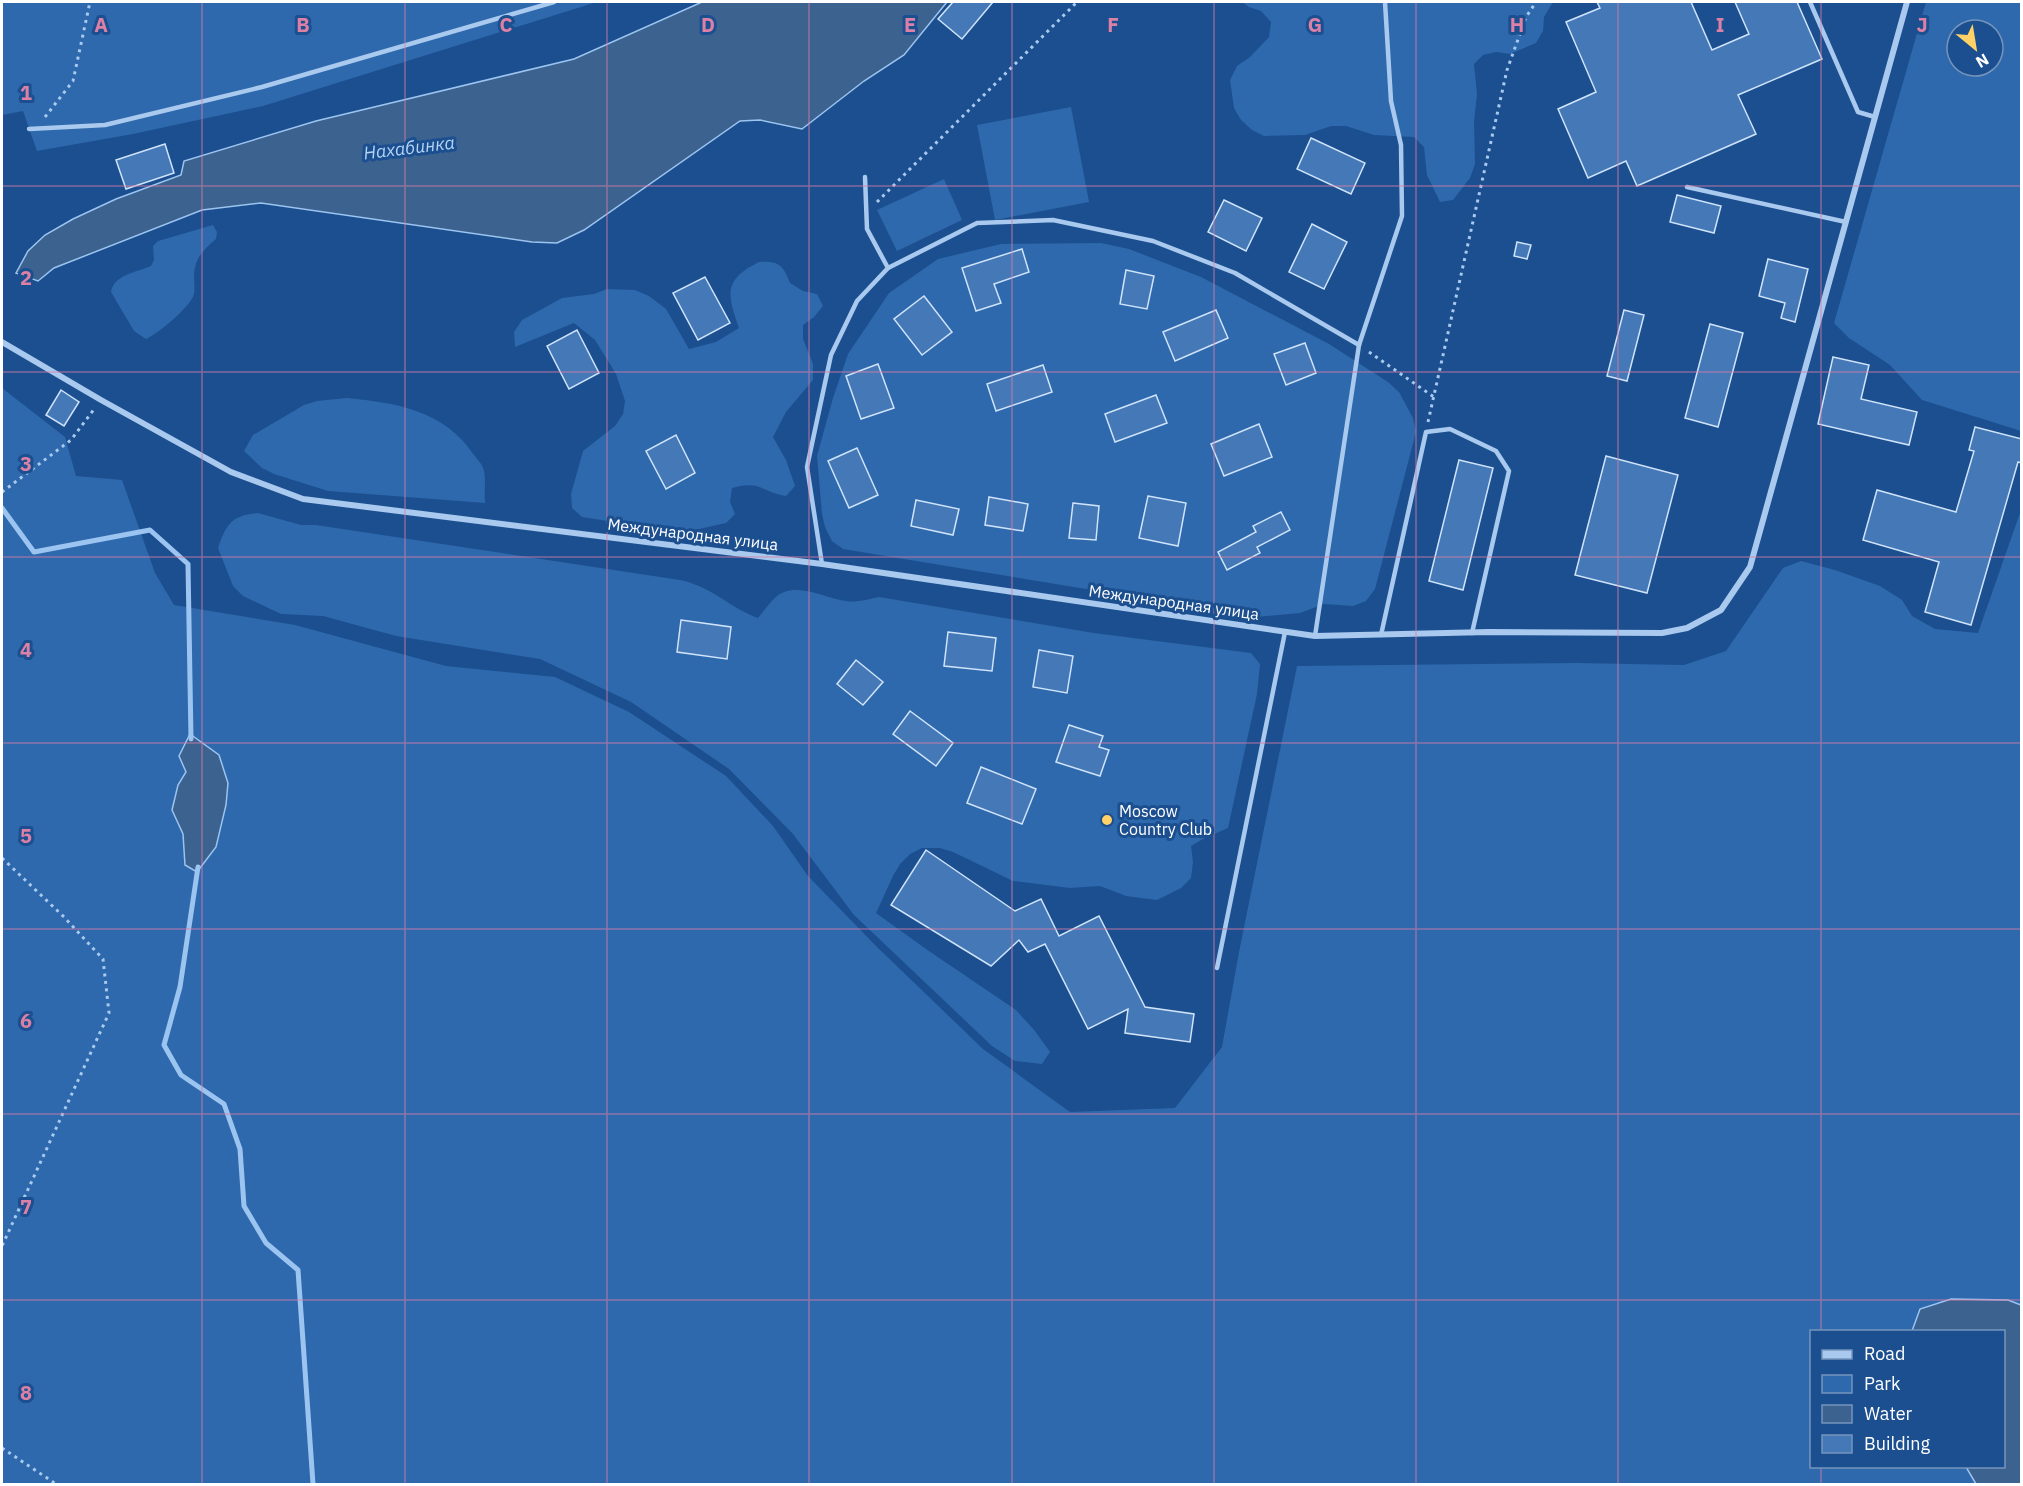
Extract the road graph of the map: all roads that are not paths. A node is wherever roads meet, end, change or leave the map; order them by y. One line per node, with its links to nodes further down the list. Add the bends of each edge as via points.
1 (554, 2): 6 (lane, via 251,90 105,125)
2 (1385, 2): 12 (lane, via 1391,101 1401,145 1402,216)
3 (1810, 2): 5 (lane, via 1858,112)
4 (1907, 2): 5 (street, Международная улица)
5 (1875, 117): 9 (street, Международная улица)
6 (29, 129)
7 (865, 177): 10 (lane, via 867,229)
8 (1687, 187): 9 (lane)
9 (1846, 222): 15 (street, Международная улица, via 1750,567 1721,610 1687,628 1662,633)
10 (888, 268): 12 (lane, via 977,223 1053,220 1153,241 1234,273); 13 (lane, via 857,301 831,355 807,467)
11 (2, 342): 13 (street, Международная улица, via 231,472 303,498)
12 (1359, 345): 17 (lane)
13 (822, 564): 14 (street, Международная улица)
14 (1285, 632): 17 (street, Международная улица); 18 (lane)
15 (1472, 633): 16 (street, Международная улица); 16 (lane, via 1509,471 1496,451 1450,429 1426,432)
16 (1381, 634): 17 (street, Международная улица)
17 (1315, 636)
18 (1217, 968)

